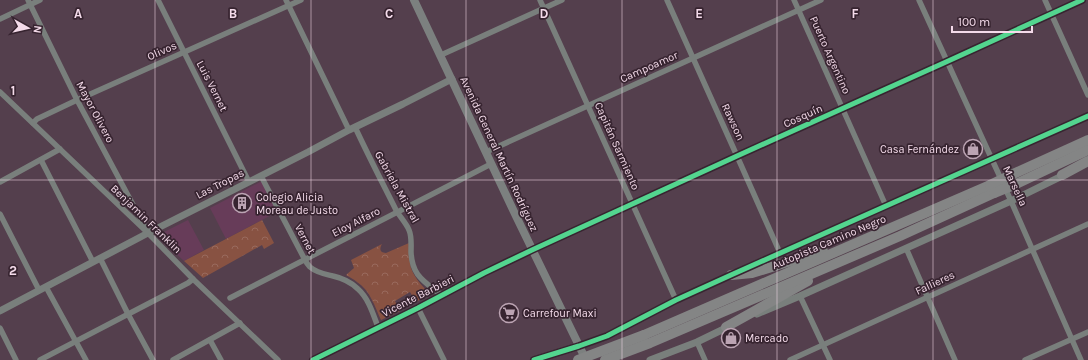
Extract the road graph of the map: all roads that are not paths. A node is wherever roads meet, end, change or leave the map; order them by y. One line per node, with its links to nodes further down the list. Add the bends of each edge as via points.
1 (40, 0): 13 (street)
2 (158, 0): 19 (street, Luis Vernet)
3 (301, 0): 14 (street, Olivos)
4 (414, 0): 20 (main road, Avenida General Martín Rodríguez)
5 (540, 0): 15 (street, Capitán Sarmiento)
6 (562, 0): 15 (street)
7 (667, 0): 21 (street, Rawson)
8 (794, 0): 16 (street, Puerto Argentino)
9 (821, 0): 16 (street, Campoamor)
10 (919, 0): 22 (street, Marsella)
11 (1045, 0): 17 (street)
12 (1082, 0): 17 (street, Cosquín)
13 (29, 2): 18 (street); 26 (street, Mayor Olivero)
14 (287, 3): 19 (street, Olivos); 31 (street, Gabriela Mistral)
15 (544, 8): 20 (street); 27 (street, Capitán Sarmiento)
16 (799, 10): 21 (street, Campoamor); 28 (street, Puerto Argentino)
17 (1051, 14): 22 (street, Cosquín); 25 (street)
18 (0, 19)
19 (184, 52): 26 (street, Olivos); 46 (street, Luis Vernet)
20 (441, 55): 23 (main road, Avenida General Martín Rodríguez)
21 (693, 58): 27 (street, Campoamor); 36 (street, Rawson)
22 (946, 62): 28 (street, Cosquín); 38 (street, Marsella)
23 (452, 79): 31 (street, Las Tropas); 35 (main road, Avenida General Martín Rodríguez)
24 (0, 92): 30 (street, Benjamin Franklin)
25 (1088, 95)
26 (77, 100): 30 (street, Olivos); 54 (street, Mayor Olivero)
27 (588, 105): 35 (street, Campoamor); 49 (street, Capitán Sarmiento)
28 (843, 109): 36 (street, Cosquín); 50 (street, Puerto Argentino)
29 (1088, 116): 38 (street)
30 (33, 123): 33 (street, Benjamin Franklin)
31 (352, 128): 43 (street, Las Tropas); 51 (street, Gabriela Mistral)
32 (1088, 140): 44 (highway, Autopista Camino Negro)
33 (60, 149): 37 (street); 54 (street, Benjamin Franklin)
34 (1088, 150): 44 (highway, Autopista Camino Negro)
35 (486, 152): 40 (main road, Avenida General Martín Rodríguez)
36 (737, 156): 49 (street, Cosquín); 60 (street, Rawson)
37 (41, 160): 45 (street); 61 (street)
38 (991, 160): 48 (street, Marsella); 50 (street)
39 (1088, 161): 42 (highway)
40 (492, 164): 51 (street, Eloy Alfaro); 59 (main road, Avenida General Martín Rodríguez)
41 (1088, 165): 42 (street)
42 (1062, 175): 48 (street)
43 (261, 176): 46 (street, Las Tropas); 62 (street, Vernet)
44 (1014, 179): 47 (highway, Autopista Camino Negro, bridge)
45 (0, 182)
46 (249, 182): 54 (street, Las Tropas)
47 (992, 189): 55 (highway, Autopista Camino Negro); 56 (highway, Autopista Camino Negro)
48 (1011, 201): 57 (street); 58 (street, Marsella)
49 (632, 204): 59 (street, Cosquín); 71 (street, Capitán Sarmiento)
50 (886, 206): 60 (street)
51 (397, 212): 62 (street, Eloy Alfaro); 67 (street, Gabriela Mistral, via 410,232 414,268 421,278)
52 (0, 214): 66 (street)
53 (1088, 224): 58 (street, Fallieres)
54 (148, 233): 61 (street, Las Tropas); 64 (street, Benjamin Franklin)
55 (900, 236): 77 (highway, via 813,278); 82 (highway, Autopista Camino Negro)
56 (864, 240): 63 (highway, via 752,273); 82 (highway, Autopista Camino Negro)
57 (906, 248): 68 (street); 70 (street)
58 (1032, 249): 70 (street, Fallieres); 80 (street, Marsella)
59 (532, 250): 67 (street, Vicente Barbieri); 86 (main road, Avenida General Martín Rodríguez)
60 (780, 253): 63 (street)
61 (96, 260): 65 (street, Las Tropas); 74 (street)
62 (305, 260): 69 (street, Eloy Alfaro); 76 (street, Vernet, via 315,271 335,276 358,288 370,305)
63 (731, 275): 71 (street)
64 (193, 279): 74 (street); 75 (street, Benjamin Franklin)
65 (46, 286): 66 (street, Las Tropas); 83 (street)
66 (39, 290): 73 (street, Las Tropas)
67 (441, 295): 72 (street, Vicente Barbieri)
68 (800, 296): 77 (street); 85 (street)
69 (230, 298)
70 (927, 298): 85 (street, Fallieres); 104 (street)
71 (676, 300): 86 (street, via 607,336)
72 (418, 308): 76 (street, Vicente Barbieri); 95 (street)
73 (0, 311)
74 (128, 314): 83 (street); 90 (street)
75 (240, 323): 81 (street); 93 (street, Benjamin Franklin)
76 (378, 327): 94 (street, Vicente Barbieri)
77 (726, 327): 84 (street)
78 (0, 328): 87 (street)
79 (1088, 332): 80 (street)
80 (1072, 339): 105 (street); 106 (street, Marsella)
81 (210, 340): 91 (street); 92 (street)
82 (645, 340): 97 (highway, Autopista Camino Negro, bridge); 99 (highway, Autopista Camino Negro)
83 (76, 342): 88 (street); 89 (street)
84 (696, 342): 100 (street); 101 (street)
85 (823, 345): 102 (street, Fallieres); 103 (street)
86 (579, 346): 96 (street); 98 (main road, Avenida General Martín Rodríguez)
87 (16, 360)
88 (40, 360)
89 (86, 360)
90 (153, 360)
91 (173, 360)
92 (221, 360)
93 (278, 360)
94 (313, 360)
95 (444, 360)
96 (534, 360)
97 (578, 360)
98 (586, 360)
99 (605, 360)
100 (650, 360)
101 (705, 360)
102 (790, 360)
103 (830, 360)
104 (955, 360)
105 (1025, 360)
106 (1081, 360)

